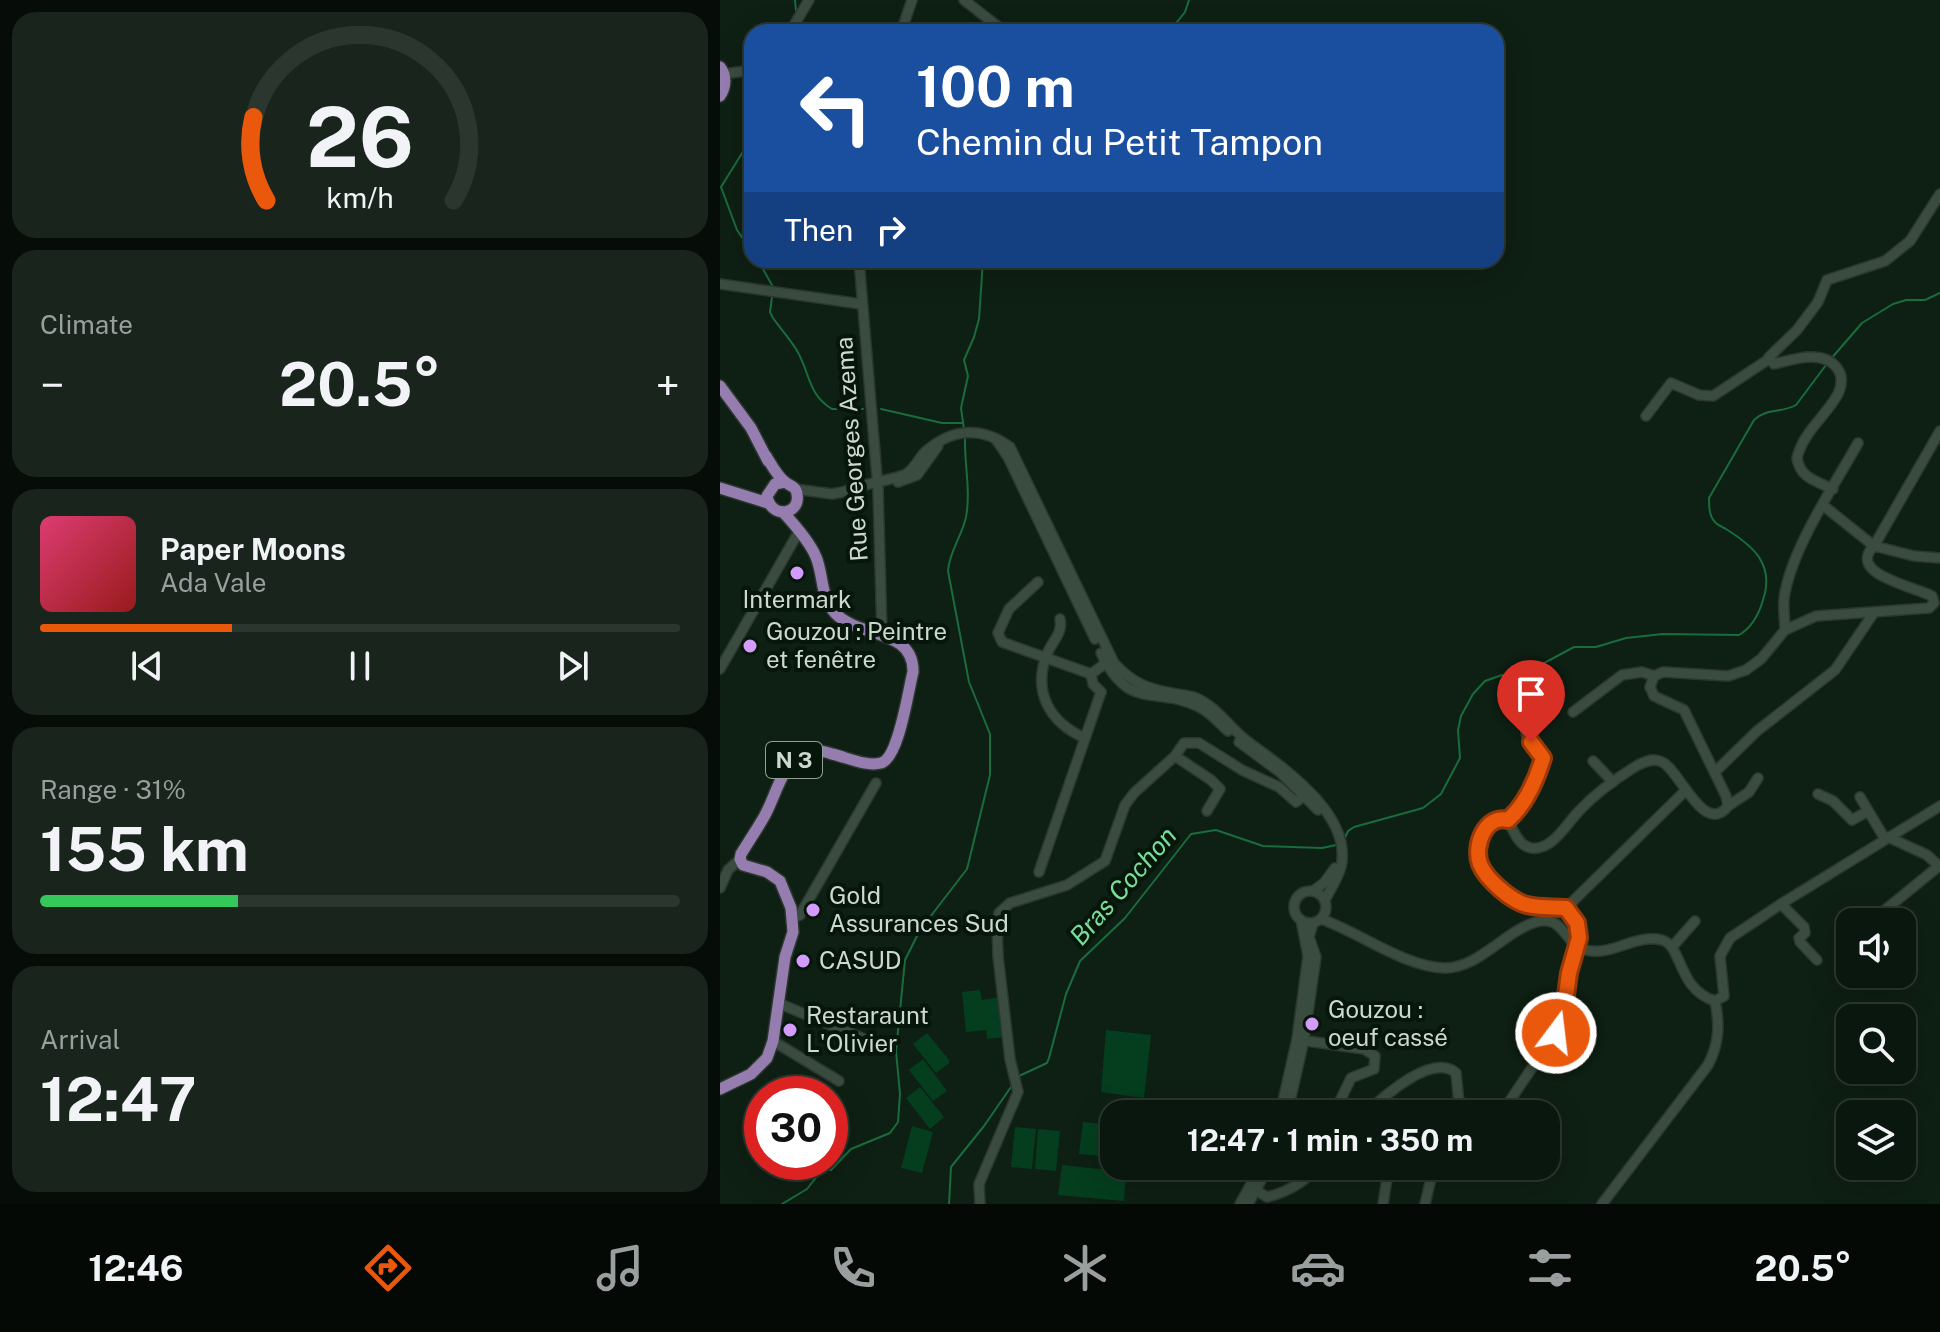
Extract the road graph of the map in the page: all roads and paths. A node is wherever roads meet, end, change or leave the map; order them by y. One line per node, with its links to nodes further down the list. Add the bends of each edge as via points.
1 (809, 0): 4 (street)
2 (912, 0): 5 (street)
3 (964, 0): 6 (street)
4 (795, 24)
5 (904, 24)
6 (995, 24)
7 (722, 70): 8 (street); 9 (main road, via 725,86)
8 (744, 70)
9 (720, 96)
10 (1940, 194): 14 (street, via 1910,241 1885,261 1827,280 1818,302)
11 (859, 268): 13 (street, Rue Georges Azema)
12 (720, 284): 13 (street)
13 (861, 304): 19 (street, Rue Georges Azema)
14 (1769, 359): 16 (street, via 1713,396 1671,383); 22 (street, via 1774,364 1812,357 1829,360 1842,375 1838,393 1797,458 1812,481)
15 (721, 391): 21 (main road)
16 (1646, 416)
17 (1940, 431): 27 (street)
18 (1858, 443): 22 (street)
19 (877, 483): 21 (street, via 832,494); 33 (street, Rue Georges Azema); 36 (street, via 917,475 952,434 968,430 996,441)
20 (720, 488): 23 (main road)
21 (788, 488): 23 (main road); 25 (main road)
22 (1833, 489): 24 (street)
23 (765, 499): 25 (main road, N 3)
24 (1824, 506): 27 (street); 32 (street, via 1790,574)
25 (788, 515): 26 (main road, N 3)
26 (798, 533): 33 (main road, N 3, via 816,555 823,592 833,611); 35 (street)
27 (1874, 546): 28 (street); 30 (street, via 1867,562 1875,573 1930,595 1934,603 1927,609)
28 (1940, 558)
29 (1038, 582): 34 (street, via 1009,609 998,633 1002,642)
30 (1873, 614): 32 (street, via 1816,616); 45 (street, via 1835,670 1757,731)
31 (1060, 619): 34 (street, via 1061,632)
32 (1785, 630): 38 (street, via 1746,670 1728,676)
33 (882, 635): 60 (main road, N 3, via 906,647 913,661 893,753 878,764 805,752 795,759)
34 (1046, 657): 37 (street); 42 (street, via 1046,703 1058,722)
35 (720, 669)
36 (1115, 669): 37 (street); 39 (street); 50 (street, via 1125,687 1203,709)
37 (1091, 674): 39 (street)
38 (1654, 676): 40 (street, via 1622,675); 45 (street, via 1654,696 1684,710)
39 (1101, 692): 42 (street)
40 (1573, 712)
41 (1528, 721): 57 (street, via 1526,734 1543,758 1521,807)
42 (1085, 738): 62 (street)
43 (1175, 756): 50 (street, via 1184,743 1194,741 1279,787 1296,802); 55 (street, via 1220,789); 97 (street, via 1134,793 1119,817 1105,861 1067,885 1010,903 999,913 1010,1059 1018,1092 979,1184)
44 (1593, 761): 47 (street)
45 (1715, 772): 53 (street)
46 (1758, 778): 53 (street, via 1749,792)
47 (1613, 782): 49 (street, via 1640,764 1657,760 1668,765); 57 (street, via 1547,845 1522,844)
48 (876, 783): 69 (street, via 800,915)
49 (1685, 791): 53 (street, via 1715,814); 67 (street)
50 (1306, 794): 59 (street, via 1338,835)
51 (1818, 794): 56 (street, via 1852,820)
52 (1860, 797): 56 (street)
53 (1728, 806)
54 (1940, 806): 58 (street)
55 (1207, 811)
56 (1868, 811): 58 (street)
57 (1508, 820): 67 (street, via 1493,820 1485,828 1478,859 1483,870 1513,899)
58 (1886, 838): 61 (street, via 1927,855); 66 (street)
59 (1341, 854): 64 (street, via 1330,877); 65 (street)
60 (740, 859): 63 (street); 69 (main road, via 748,868 780,881)
61 (1940, 867): 68 (street)
62 (1039, 872)
63 (720, 888)
64 (1313, 891): 65 (street); 70 (street, via 1295,901)
65 (1325, 904): 71 (street); 73 (street)
66 (1781, 904): 76 (street, via 1804,927 1800,942); 77 (street, via 1726,943 1720,963 1725,992)
67 (1566, 908): 74 (street, via 1577,923)
68 (1888, 908)
69 (793, 918): 78 (main road)
70 (1301, 920): 71 (street); 79 (street, via 1308,956)
71 (1317, 921): 73 (street); 79 (street, via 1309,937 1316,957)
72 (1695, 921): 75 (street)
73 (1340, 926): 74 (street, via 1404,957 1445,968 1468,961 1539,921 1561,926)
74 (1576, 946): 75 (street, via 1600,951 1654,939); 89 (street, via 1560,1026)
75 (1672, 947): 77 (street, via 1691,986)
76 (1817, 960)
77 (1715, 1001): 102 (street, via 1717,1048 1708,1065)
78 (778, 1003): 80 (main road); 81 (street)
79 (1300, 1040): 84 (street); 85 (street); 86 (street, via 1364,1049 1375,1056 1374,1069 1351,1078)
80 (773, 1041): 82 (street); 83 (main road, via 761,1065)
81 (869, 1041)
82 (831, 1076)
83 (720, 1089)
84 (1284, 1100)
85 (1289, 1100)
86 (1340, 1100)
87 (1381, 1100): 88 (street, via 1418,1074 1450,1068 1456,1073)
88 (1459, 1100)
89 (1510, 1100)
90 (1257, 1180): 95 (street)
91 (1259, 1180): 95 (street)
92 (1304, 1180): 96 (street)
93 (1387, 1180): 100 (street)
94 (1431, 1180): 101 (street)
95 (1254, 1188): 96 (street); 98 (street); 99 (street)
96 (1270, 1200)
97 (980, 1204)
98 (1240, 1204)
99 (1248, 1204)
100 (1383, 1204)
101 (1425, 1204)
102 (1602, 1204)

